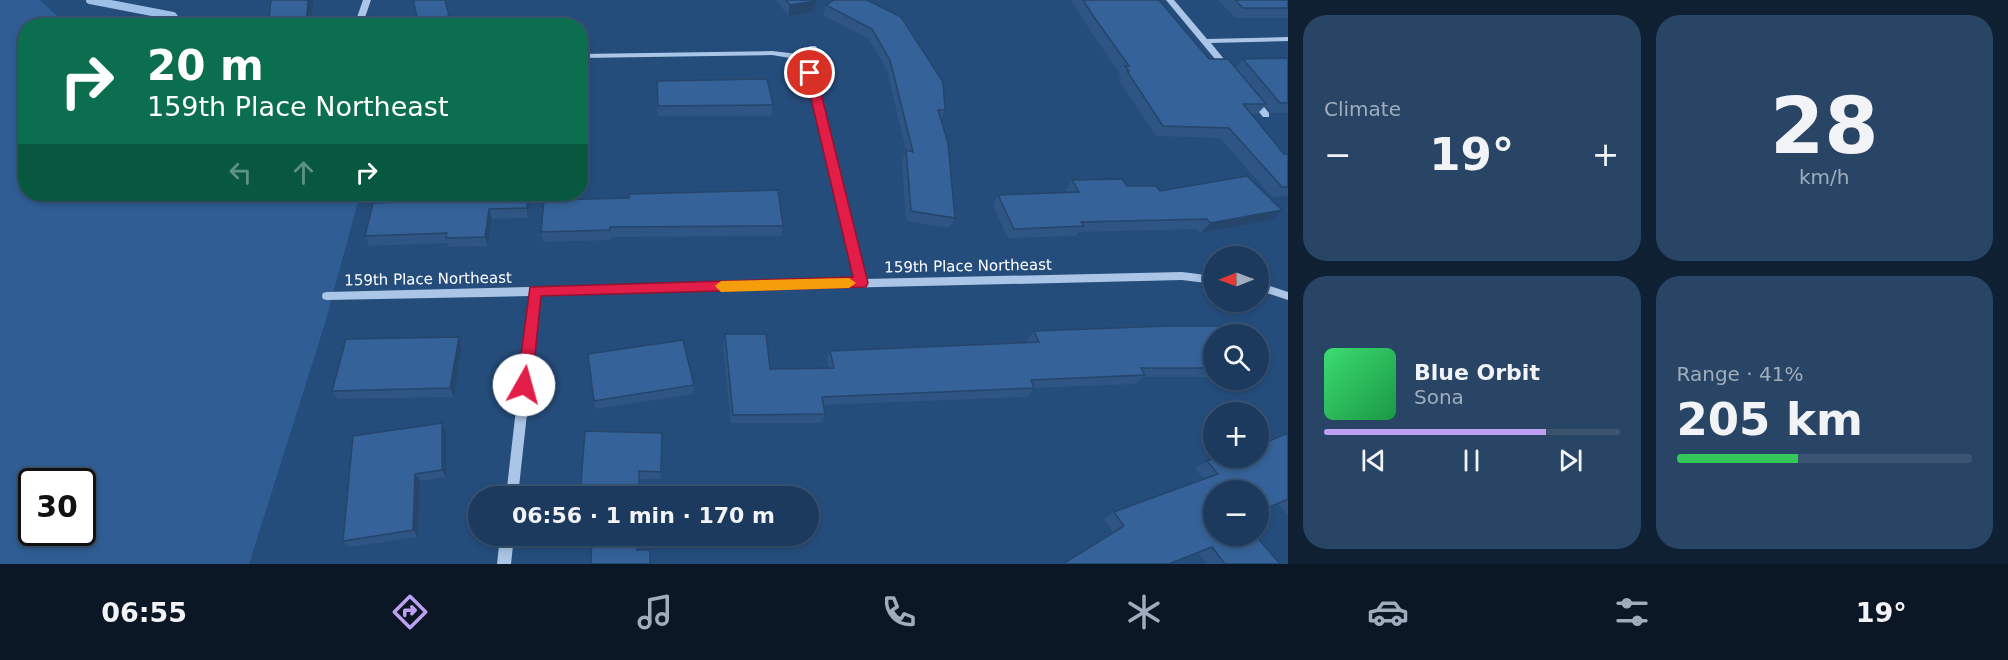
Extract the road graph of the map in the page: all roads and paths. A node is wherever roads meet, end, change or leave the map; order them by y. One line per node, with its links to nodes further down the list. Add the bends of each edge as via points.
1 (367, 0): 3 (street)
2 (1170, 0): 5 (street)
3 (361, 18)
4 (1288, 39): 5 (street)
5 (1205, 41): 9 (street)
6 (813, 48): 8 (street)
7 (588, 56): 8 (street, via 772,52)
8 (799, 57): 13 (street, via 810,73)
9 (1236, 78)
10 (1243, 87): 11 (street)
11 (1266, 115)
12 (1203, 279): 13 (street, 159th Place Northeast)
13 (861, 283): 15 (street, 159th Place Northeast)
14 (1269, 290): 17 (street)
15 (535, 291): 16 (street, 159th Place Northeast); 18 (street)
16 (327, 296)
17 (1288, 296)
18 (513, 486)
19 (506, 546): 20 (street)
20 (504, 564)

